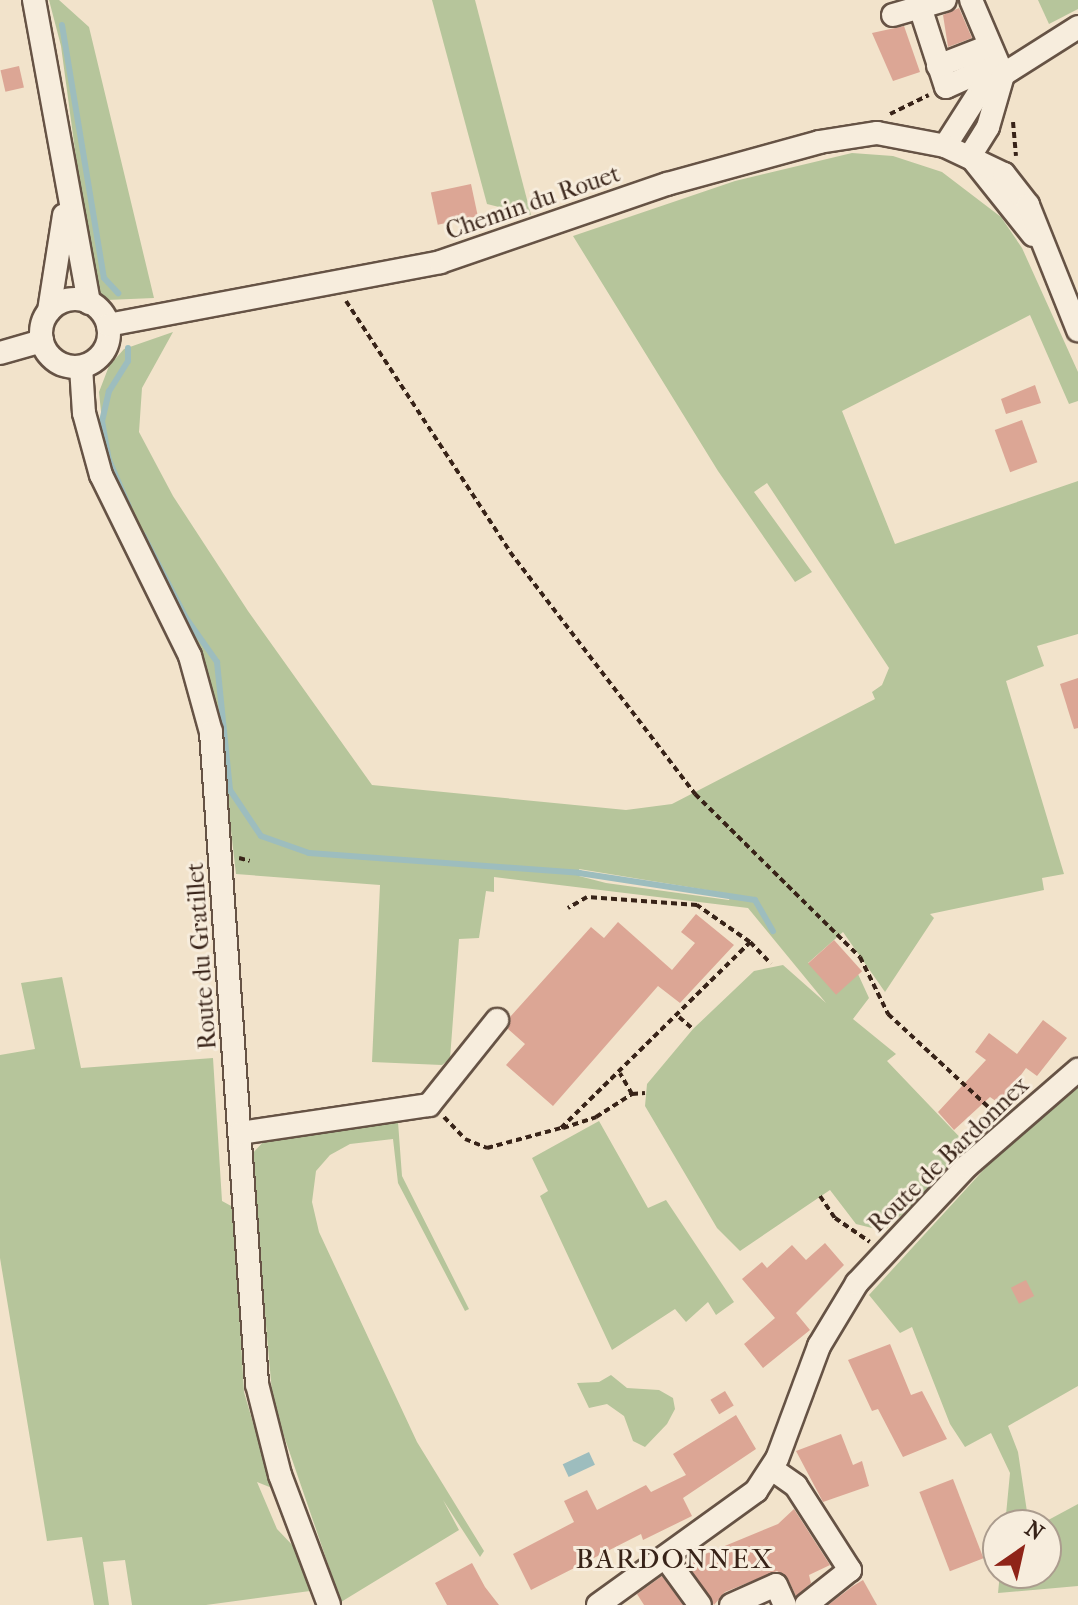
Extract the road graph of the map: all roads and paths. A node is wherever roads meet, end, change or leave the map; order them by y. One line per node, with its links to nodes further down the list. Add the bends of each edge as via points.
1 (34, 0): 13 (street, via 58,114)
2 (945, 0): 4 (street)
3 (971, 0): 6 (street)
4 (908, 8): 7 (street)
5 (1078, 27): 6 (street)
6 (996, 62): 7 (street); 10 (street); 11 (street, via 988,127)
7 (942, 77): 9 (path)
8 (1014, 109): 12 (path, via 1012,132)
9 (861, 133): 10 (street, Chemin du Rouet, via 894,134); 17 (street, Chemin du Rouet, via 667,184 440,262)
10 (945, 146): 11 (street, Chemin du Rouet)
11 (970, 156): 18 (street, via 995,167 1019,192)
12 (1019, 166)
13 (66, 194): 14 (street); 16 (street)
14 (89, 303): 16 (street, via 66,300); 17 (street)
15 (347, 303): 34 (path, via 510,552 695,794 860,957 894,1021)
16 (49, 311): 19 (street)
17 (108, 325): 21 (street, via 105,350)
18 (1078, 330)
19 (42, 341): 20 (street); 21 (street, via 58,363)
20 (0, 353)
21 (81, 367): 35 (street, Route du Gratillet, via 84,413 101,475 190,656 211,732)
22 (568, 908): 23 (path, via 587,897 697,905)
23 (750, 942): 24 (path); 25 (path)
24 (771, 964)
25 (679, 1017): 27 (path); 29 (path)
26 (497, 1020): 32 (street)
27 (693, 1029)
28 (1078, 1070): 34 (street, Route de Bardonnex)
29 (619, 1072): 31 (path); 33 (path)
30 (645, 1093): 31 (path)
31 (632, 1094): 33 (path, via 596,1117)
32 (432, 1103): 33 (path, via 457,1133 481,1147); 35 (street, via 399,1113)
33 (561, 1128)
34 (1012, 1129): 37 (street, Route de Bardonnex)
35 (240, 1133): 40 (street, Route du Gratillet, via 251,1326 263,1421)
36 (820, 1196): 37 (path, via 851,1233)
37 (889, 1247): 38 (street, Route de Bardonnex, via 830,1323)
38 (772, 1469): 39 (street, Route de Bardonnex, via 745,1502); 45 (street, via 796,1486 850,1570)
39 (665, 1557): 41 (street, Route de Bardonnex); 42 (street)
40 (329, 1605)
41 (598, 1605)
42 (700, 1605)
43 (731, 1605): 44 (street, via 776,1585)
44 (785, 1605)
45 (806, 1605)

